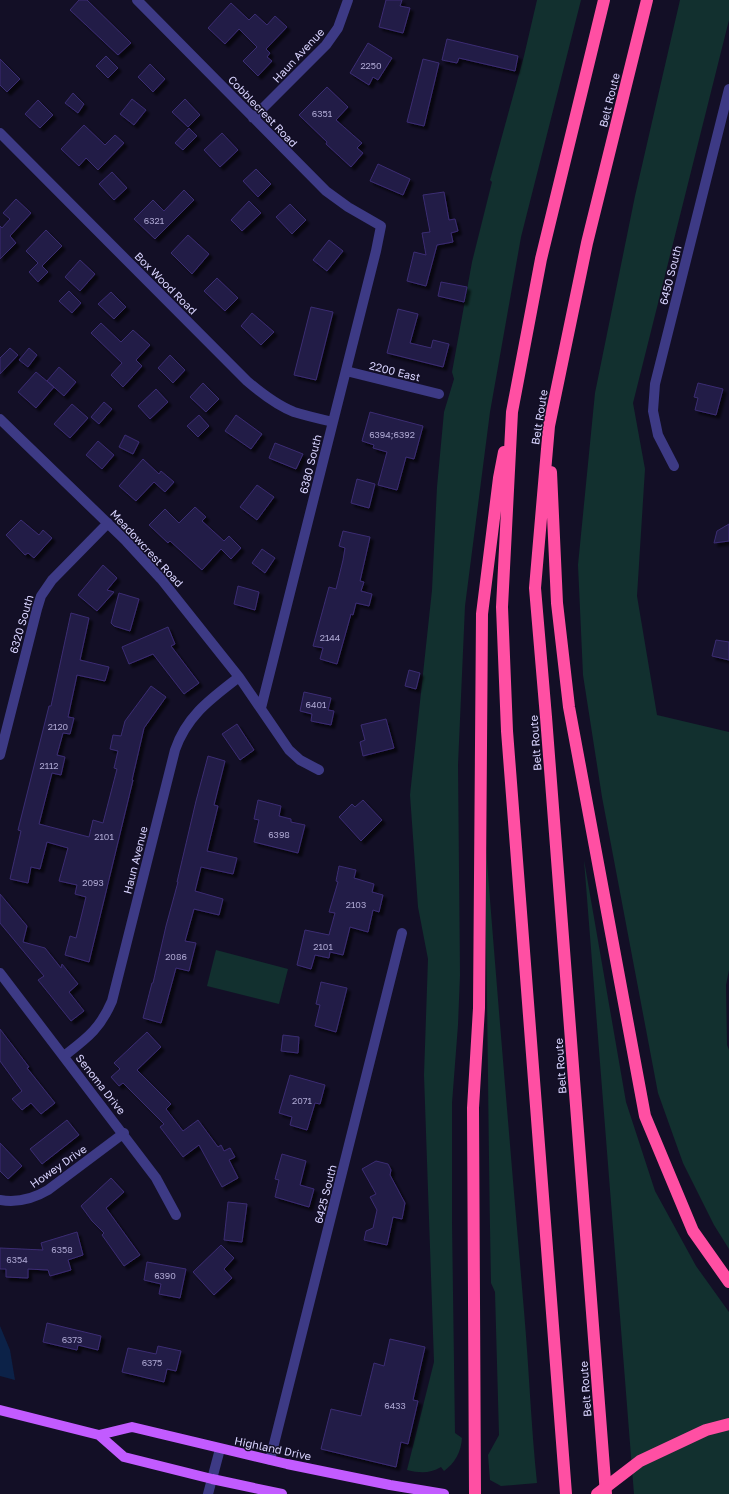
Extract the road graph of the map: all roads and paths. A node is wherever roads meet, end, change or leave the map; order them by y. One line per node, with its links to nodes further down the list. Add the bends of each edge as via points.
1 (137, 0): 6 (street, Cobblecrest Road)
2 (348, 0): 6 (street, Haun Avenue, via 338,28 326,45)
3 (604, 0): 11 (highway, via 541,259)
4 (647, 0): 14 (highway, Belt Route, via 587,242)
5 (729, 89): 15 (street, 6450 South, via 655,384 653,411 658,435)
6 (253, 118): 8 (street, Cobblecrest Road, via 333,198)
7 (0, 133): 13 (street, Box Wood Road, via 247,381 285,408)
8 (381, 226): 9 (street, 6380 South)
9 (346, 371): 10 (street, 2200 East); 13 (street, 6380 South)
10 (439, 394)
11 (512, 412): 37 (highway, via 499,478 482,614 480,1008 474,1108); 38 (highway, via 502,607 507,731)
12 (0, 419): 16 (street, Meadowcrest Road)
13 (333, 422): 18 (street, 6380 South)
14 (549, 426): 27 (highway, via 557,603 568,707 645,1116 693,1231); 40 (highway, Belt Route, via 535,588)
15 (674, 466)
16 (108, 523): 17 (street, Meadowcrest Road, via 165,583); 19 (street, 6320 South, via 52,580 41,596)
17 (239, 677): 18 (street, Meadowcrest Road); 23 (street, Haun Avenue, via 190,720 178,739 112,1001 93,1033)
18 (261, 708): 20 (street, Meadowcrest Road, via 293,756)
19 (0, 755)
20 (319, 770)
21 (402, 933): 32 (street, 6425 South)
22 (0, 973): 23 (street, Senoma Drive)
23 (64, 1056): 24 (street, Senoma Drive)
24 (124, 1134): 25 (street, Howey Drive, via 39,1195 19,1201); 26 (street, Senoma Drive, via 156,1178)
25 (0, 1200)
26 (176, 1215)
27 (729, 1282)
28 (0, 1410): 30 (main road, Highland Drive)
29 (729, 1424): 39 (highway, bridge, via 706,1430 640,1462)
30 (100, 1435): 31 (main road, Highland Drive, via 132,1427); 33 (main road, Highland Drive, via 124,1457)
31 (220, 1449): 32 (main road, Highland Drive); 33 (street)
32 (270, 1460): 36 (main road, Highland Drive)
33 (212, 1479): 34 (street); 35 (main road, Highland Drive)
34 (208, 1494)
35 (282, 1494)
36 (444, 1494)
37 (475, 1494)
38 (566, 1494)
39 (597, 1494)
40 (606, 1494)

